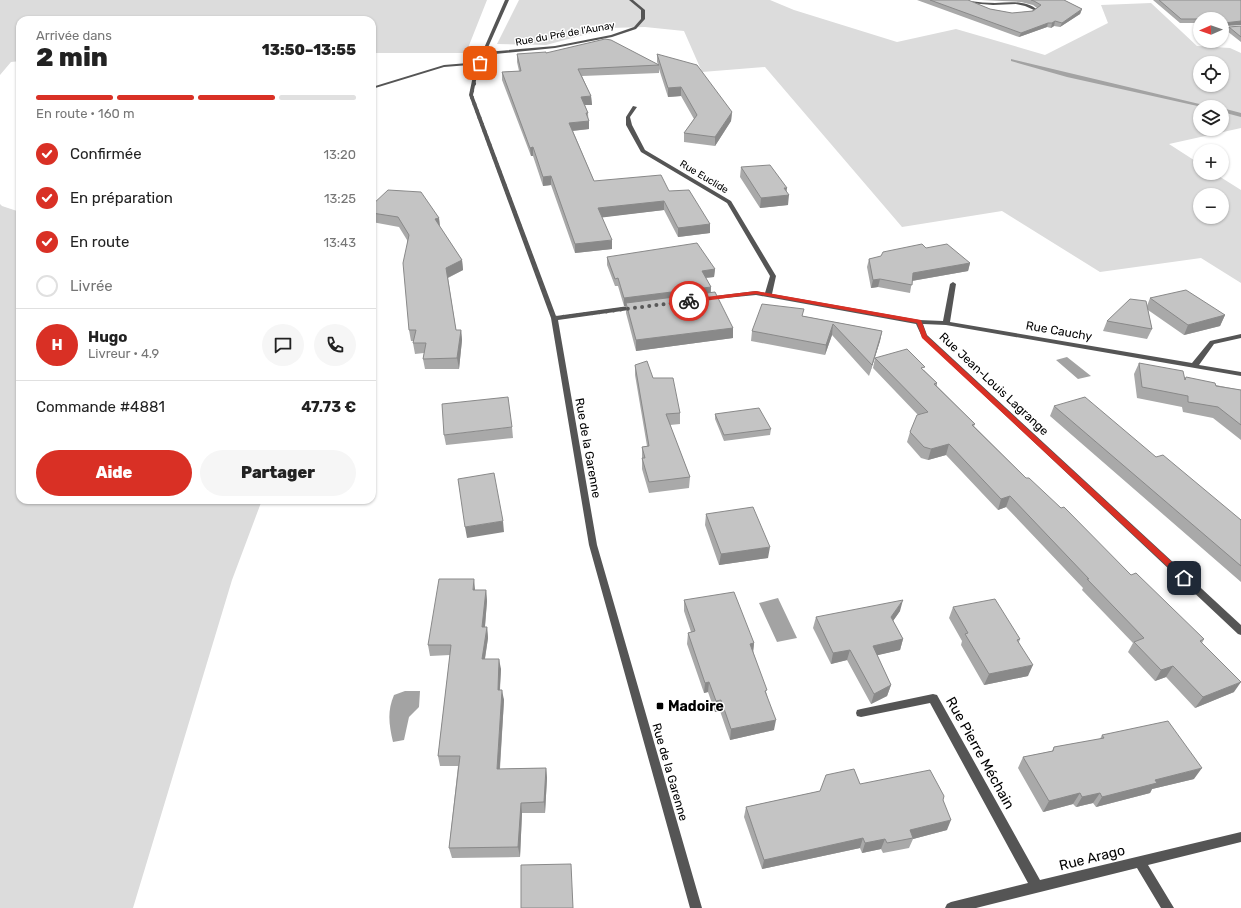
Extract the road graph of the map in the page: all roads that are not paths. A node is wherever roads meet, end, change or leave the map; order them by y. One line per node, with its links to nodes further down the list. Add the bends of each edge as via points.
1 (507, 0): 9 (street, Rue de la Garenne)
2 (631, 0): 9 (street, Rue du Pré de l'Aunay, via 643,10 643,19 635,28 612,36 555,47)
3 (964, 0): 4 (street)
4 (970, 2): 5 (street); 6 (street, via 1024,3 1036,10)
5 (989, 9)
6 (1023, 16)
7 (1241, 27): 8 (street)
8 (1229, 28)
9 (483, 54): 10 (street, Rue de la Garenne)
10 (480, 63): 11 (street, via 444,66); 17 (street, Rue de la Garenne, via 471,95)
11 (376, 87)
12 (635, 107): 14 (street, Rue Euclide, via 628,117 629,126 643,151 729,202 773,276)
13 (953, 284): 19 (street)
14 (768, 295): 15 (street, via 756,293); 18 (street)
15 (702, 299)
16 (648, 306): 17 (street)
17 (554, 318): 28 (street, Rue de la Garenne, via 593,546)
18 (919, 322): 19 (street, Rue Cauchy); 23 (street, Rue Jean-Louis Lagrange, via 924,336)
19 (946, 323): 21 (street, Rue Cauchy)
20 (1241, 336): 21 (street, via 1212,342)
21 (1195, 365): 22 (street, Rue Cauchy)
22 (1241, 374)
23 (1241, 631)
24 (861, 713): 27 (street, Rue Pierre Méchain, via 933,698)
25 (1241, 837): 26 (street, Rue Arago)
26 (1139, 861): 27 (street, Rue Arago); 30 (street)
27 (1037, 887): 29 (street, Rue Arago)
28 (696, 908)
29 (951, 908)
30 (1168, 908)

